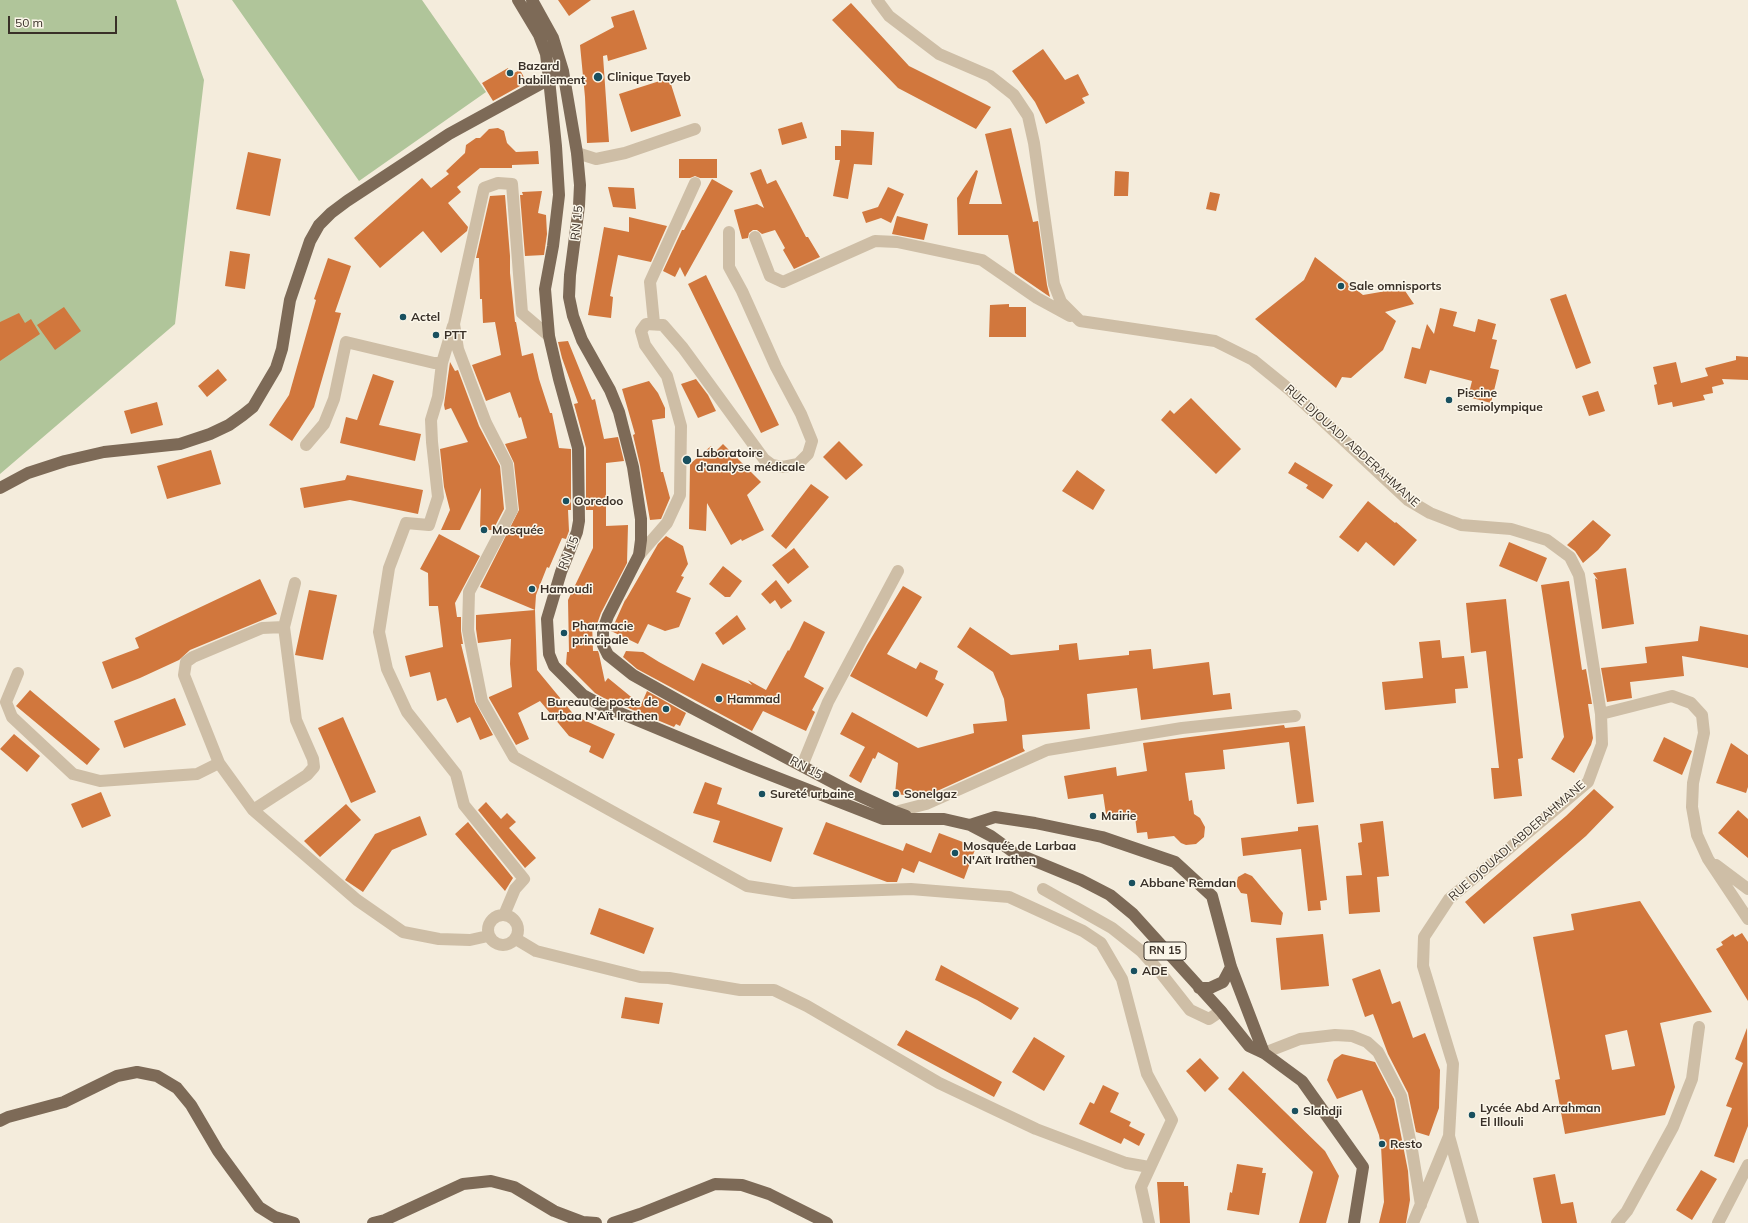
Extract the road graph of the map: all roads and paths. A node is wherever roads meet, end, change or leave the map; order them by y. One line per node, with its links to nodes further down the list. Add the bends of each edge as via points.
1 (518, 0): 5 (main road, RN 15, via 539,35 546,54)
2 (532, 0): 4 (main road, RN 15, via 553,38)
3 (877, 0): 11 (street, via 889,16 939,54 990,76 1014,95 1028,116 1054,284 1061,302)
4 (563, 71): 5 (main road); 7 (main road, RN 15)
5 (549, 79): 14 (main road, RN 15, via 559,195 545,289); 17 (main road, via 449,134 347,201 319,225 310,241 290,300 282,349 276,368 253,406 243,415 210,434 180,444 104,452 65,461 28,473)
6 (695, 129): 7 (street, via 625,153 596,159)
7 (577, 152): 18 (main road, RN 15, via 579,206 569,297 582,340 610,390 619,412 633,467 641,519)
8 (695, 183): 12 (street, via 650,282)
9 (729, 232): 12 (street, via 729,267 801,414 812,441 808,454 798,464 783,467 772,465 764,459 683,348 663,325)
10 (755, 237): 11 (street, RUE DJOUADI ABDERAHMANE, via 770,276 783,282 875,241 897,242 982,260 1037,298)
11 (1080, 321): 23 (street, RUE DJOUADI ABDERAHMANE, via 1215,341 1253,360 1290,390 1408,500 1430,514 1461,525 1511,528 1547,540 1570,558 1579,575)
12 (654, 323): 18 (street, via 646,324 641,332 645,345 667,376 682,426 680,495 667,523)
13 (454, 324): 14 (street, via 484,188 498,183 512,184 522,313); 15 (street); 39 (street, via 461,356 486,423 507,464 512,510 469,592 468,630 482,701 514,758 747,886 793,893 911,889 1009,897 1083,931)
14 (549, 336): 29 (main road, RN 15, via 578,448 577,532 558,580 547,619 550,654 554,666 583,695 621,713 883,819)
15 (442, 363): 16 (street, via 346,342 334,399 324,424); 34 (street, via 432,420 438,497 429,525 406,523 388,568 379,632 386,668 407,712 456,774 464,805 524,879 515,889)
16 (306, 445)
17 (0, 488)
18 (639, 555): 26 (main road, RN 15, via 603,630 608,655 633,675)
19 (898, 571): 26 (street, via 828,702)
20 (295, 583): 21 (street)
21 (284, 627): 25 (street, via 262,628 186,662 184,675); 27 (street, via 296,720 314,767 308,775)
22 (18, 673): 25 (street, via 6,702 12,717 73,774 100,781 197,774)
23 (1601, 714): 31 (street, via 1672,696 1691,703 1702,715 1704,733 1692,807 1697,835); 46 (street, RUE DJOUADI ABDERAHMANE, via 1602,744 1588,782 1448,899 1424,937 1423,966 1453,1064)
24 (1295, 716): 28 (street, via 1182,728 1047,750 926,804)
25 (219, 762): 27 (street)
26 (802, 766): 28 (main road, RN 15)
27 (253, 810): 37 (street, via 357,900 403,932 438,939 470,940)
28 (895, 812): 29 (main road, RN 15)
29 (915, 818): 30 (main road, RN 15, via 944,819)
30 (970, 825): 40 (main road, via 995,817 1035,823 1102,837 1175,862 1212,896); 41 (main road, RN 15, via 1013,852 1110,895 1133,914)
31 (1708, 859): 33 (street); 35 (street)
32 (1043, 889): 36 (street)
33 (1748, 889)
34 (504, 914): 37 (street, via 490,921); 38 (street, via 517,923)
35 (1748, 919)
36 (1112, 928): 39 (street); 42 (street, via 1141,951 1190,1010 1209,1019)
37 (488, 936): 38 (street, via 494,943 503,946)
38 (516, 939): 48 (street, via 536,951 640,977 669,978 740,990 774,990 807,1006 939,1083 1036,1129 1126,1163)
39 (1101, 943): 48 (street, via 1122,979 1147,1074 1172,1120)
40 (1231, 968): 41 (main road, via 1223,982 1210,988); 44 (main road)
41 (1199, 988): 42 (main road, RN 15)
42 (1221, 1011): 44 (main road, RN 15, via 1249,1046)
43 (1699, 1027): 59 (street, via 1692,1079 1672,1127 1627,1211)
44 (1264, 1054): 49 (street, via 1300,1039 1335,1035 1352,1036 1367,1042 1378,1052 1401,1096); 56 (main road, RN 15, via 1302,1081 1363,1167)
45 (0, 1120): 50 (main road, via 64,1102 118,1076 137,1072 157,1076 178,1088 218,1151 259,1207 275,1217)
46 (1449, 1136): 49 (street, RUE DJOUADI ABDERAHMANE); 58 (street)
47 (1748, 1165): 60 (street)
48 (1149, 1167): 55 (street, via 1140,1187)
49 (1421, 1205): 57 (street, RUE DJOUADI ABDERAHMANE)
50 (294, 1223)
51 (373, 1223): 52 (main road, via 386,1220 463,1184 490,1181 514,1187 554,1211 583,1222)
52 (596, 1223)
53 (613, 1223): 54 (main road, via 715,1184 742,1185 769,1194)
54 (827, 1223)
55 (1149, 1223)
56 (1354, 1223)
57 (1413, 1223)
58 (1473, 1223)
59 (1617, 1223)
60 (1718, 1223)

